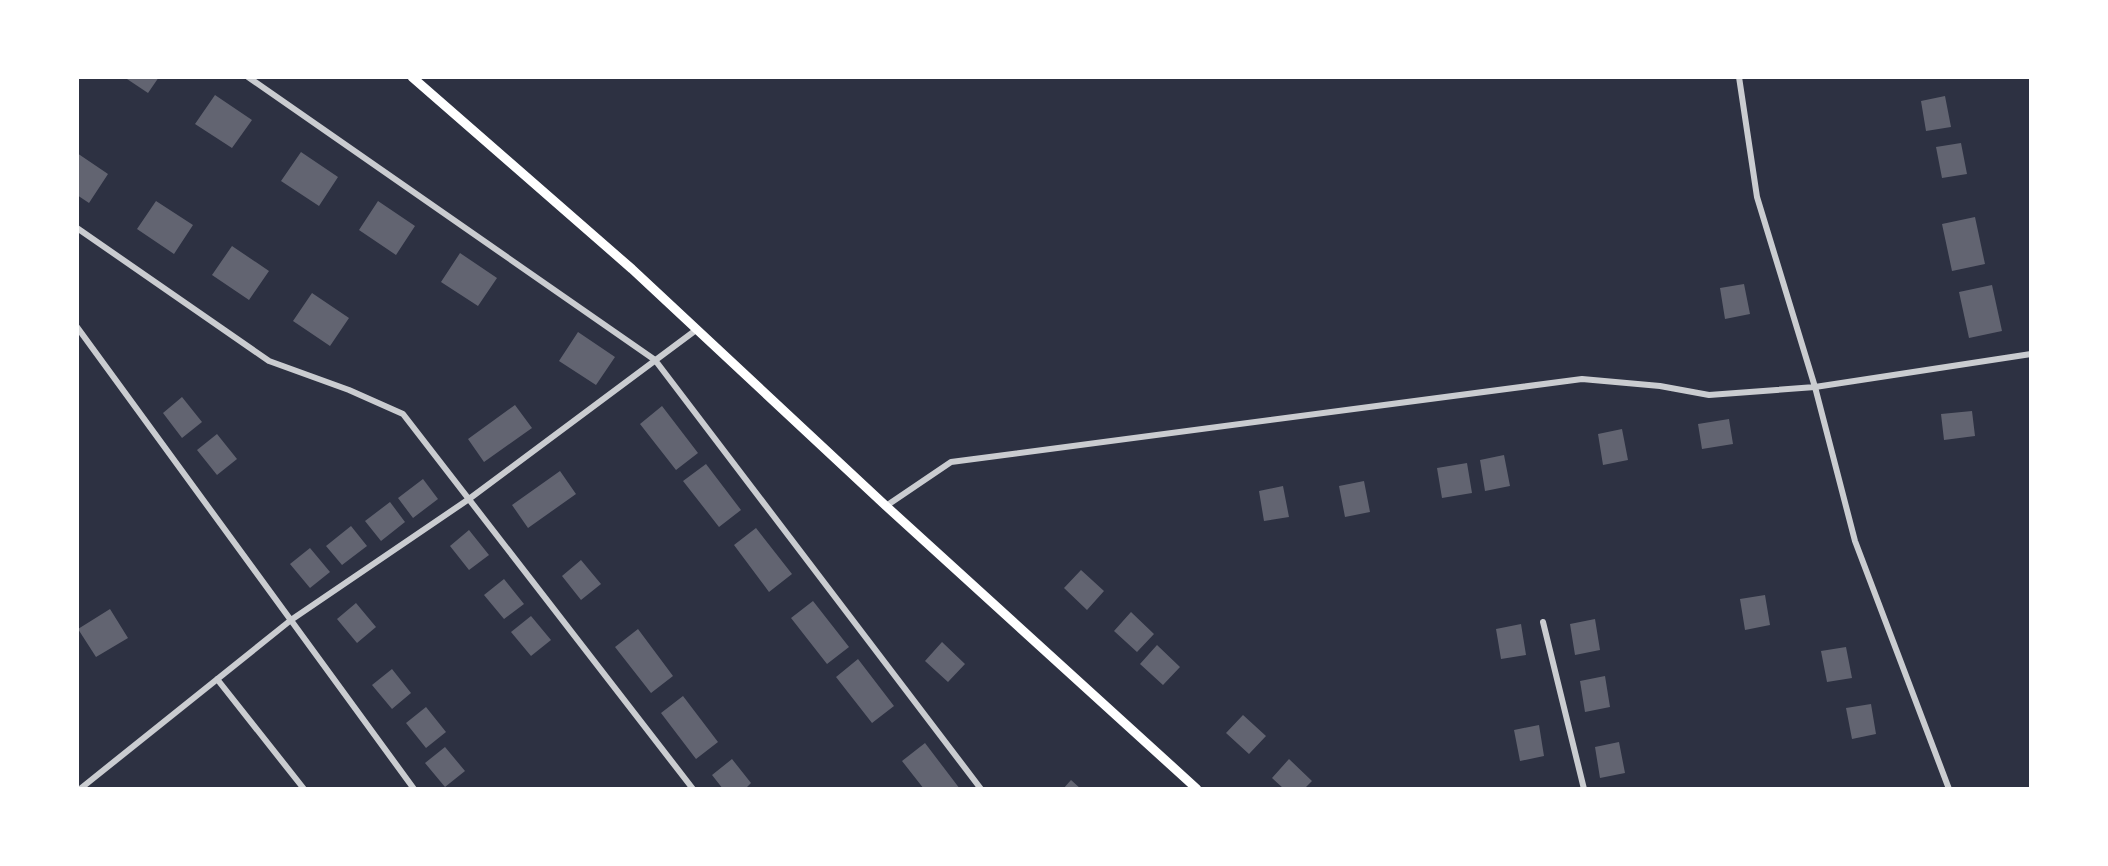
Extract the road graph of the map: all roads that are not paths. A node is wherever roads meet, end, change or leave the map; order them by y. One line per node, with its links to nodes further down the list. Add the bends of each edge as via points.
1 (248, 77): 8 (street)
2 (412, 77): 6 (main road)
3 (1739, 77): 9 (street, via 1757,197)
4 (77, 229): 10 (street, via 269,360 403,414)
5 (77, 327): 12 (street)
6 (696, 330): 8 (street); 11 (main road)
7 (2031, 354): 9 (street)
8 (655, 360): 10 (street); 19 (street)
9 (1815, 387): 11 (street, via 1709,396 1582,379 951,463); 22 (street, via 1855,541)
10 (469, 499): 12 (street); 18 (street)
11 (886, 506): 20 (main road)
12 (291, 620): 14 (street); 17 (street)
13 (1543, 622): 21 (street)
14 (218, 679): 15 (street); 16 (street)
15 (80, 789)
16 (303, 789)
17 (414, 789)
18 (693, 789)
19 (981, 789)
20 (1196, 789)
21 (1584, 789)
22 (1949, 789)

